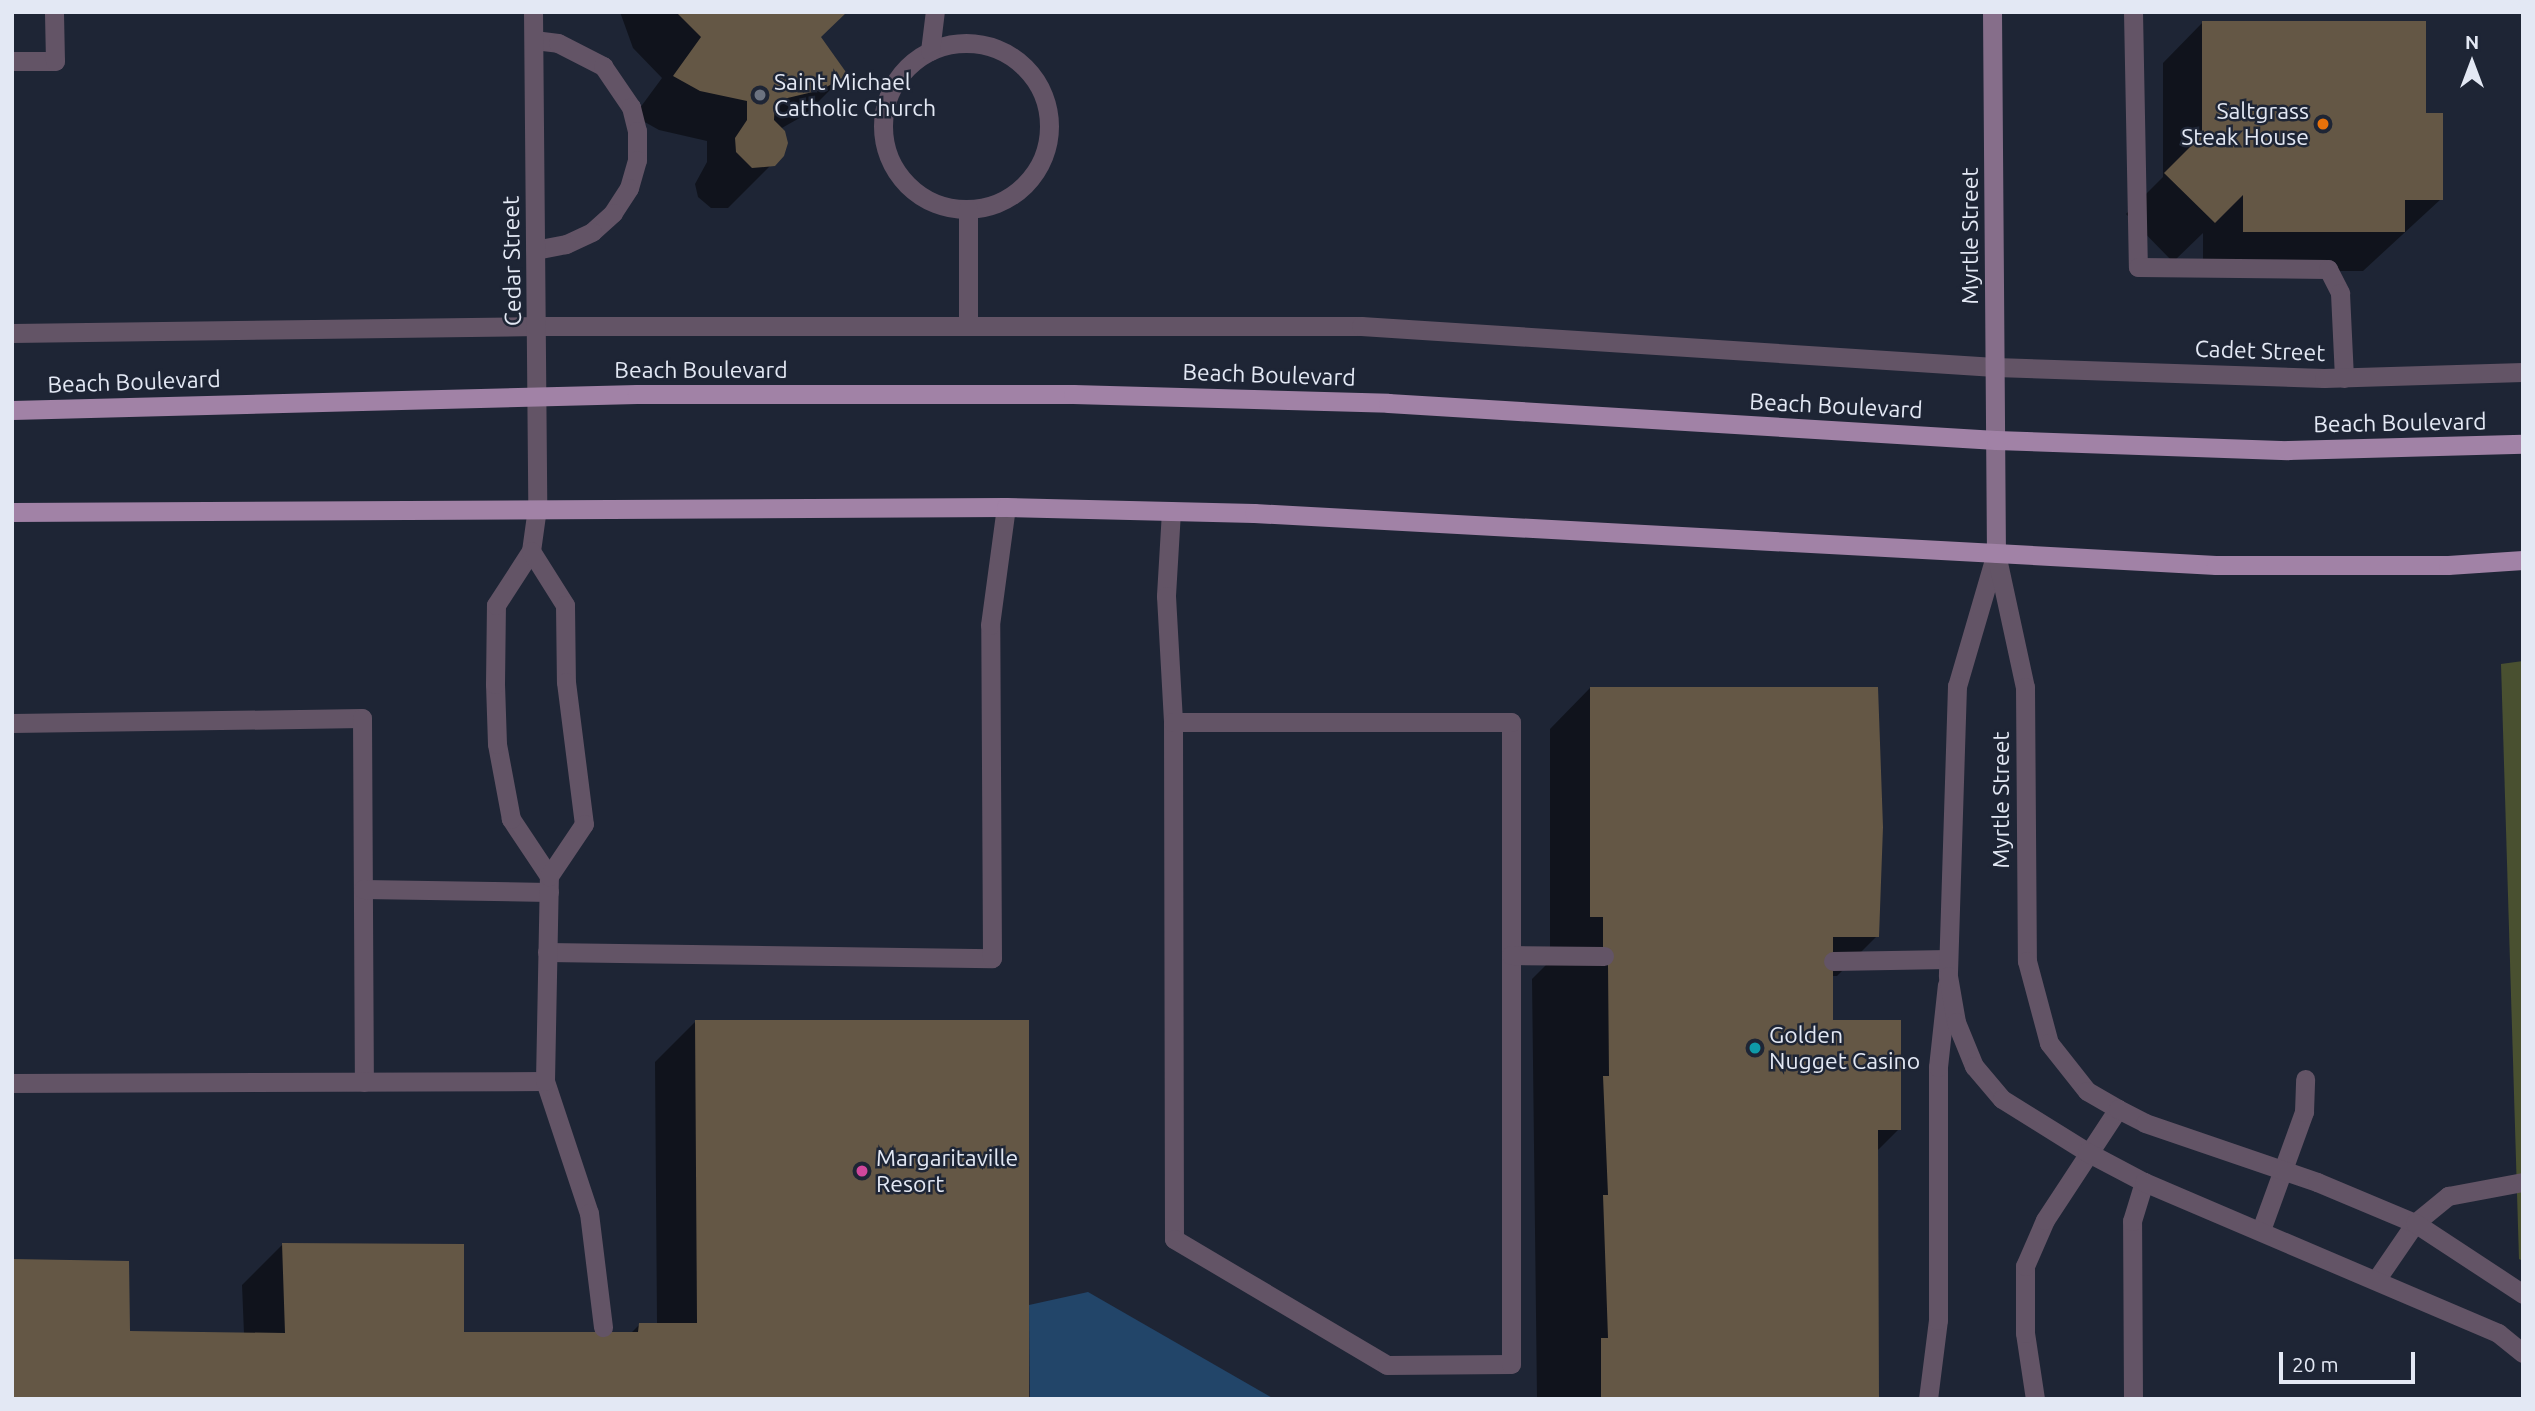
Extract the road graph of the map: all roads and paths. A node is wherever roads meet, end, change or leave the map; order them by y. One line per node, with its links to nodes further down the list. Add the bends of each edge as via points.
1 (54, 12): 8 (street, via 55,61)
2 (533, 12): 6 (street, Cedar Street)
3 (935, 12): 7 (street)
4 (1992, 12): 14 (main road, Myrtle Street)
5 (2133, 12): 16 (street, via 2138,267 2328,269 2340,293)
6 (534, 40): 10 (street, Cedar Street); 10 (street, via 558,43 603,66 631,107 637,131 637,160 629,188 613,213 592,232)
7 (930, 51): 9 (street, via 909,64 893,84 884,107 882,133 888,157 901,179 919,195 942,206); 9 (street, via 971,43 1010,55 1038,85 1048,107 1044,156 1032,177 992,205)
8 (12, 61)
9 (968, 209): 11 (street)
10 (536, 250): 12 (street, Cedar Street)
11 (968, 324): 12 (street, Cadet Street); 14 (street, Cadet Street, via 1361,326)
12 (537, 326): 13 (street, Cadet Street); 17 (street, Cedar Street)
13 (12, 333)
14 (1995, 366): 16 (street, Cadet Street); 19 (main road, Myrtle Street)
15 (2523, 372): 16 (street, Cadet Street)
16 (2344, 378)
17 (539, 396): 18 (main road, Beach Boulevard); 19 (main road, Beach Boulevard, via 1073,394 1388,403); 22 (street, Cedar Street)
18 (12, 410)
19 (1996, 440): 20 (main road, Beach Boulevard, via 2288,450); 26 (main road, Myrtle Street)
20 (2523, 444)
21 (1006, 507): 22 (main road); 23 (main road); 32 (street, via 990,625 992,958)
22 (537, 508): 24 (main road); 25 (street, Cedar Street)
23 (1171, 511): 26 (main road); 28 (street, via 1166,596)
24 (12, 512)
25 (531, 551): 30 (street, via 565,605 566,682 584,824); 30 (street, via 496,605 497,744 511,819)
26 (1996, 553): 27 (main road, via 2216,565 2448,565); 36 (street, via 1957,686); 41 (street, Myrtle Street, via 2025,687 2027,961 2035,1001 2049,1043 2087,1091)
27 (2523, 559)
28 (1173, 722): 33 (street, via 1511,722); 33 (street, via 1174,1239 1387,1365 1511,1364)
29 (12, 723): 31 (street, via 362,718)
30 (549, 884): 31 (street); 32 (street)
31 (363, 889): 39 (street)
32 (547, 952): 38 (street)
33 (1511, 955): 34 (street)
34 (1604, 956)
35 (1833, 961): 36 (street)
36 (1948, 968): 42 (street, via 1956,1022 1974,1066 2003,1099); 52 (street, via 1938,1067 1938,1320)
37 (2305, 1079): 43 (street, via 2304,1112)
38 (545, 1081): 39 (street); 50 (street, via 589,1213)
39 (364, 1082): 40 (street)
40 (12, 1083)
41 (2118, 1109): 42 (street); 43 (street, Myrtle Street)
42 (2087, 1152): 44 (street); 53 (street, via 2032,1243 2025,1266 2025,1333)
43 (2286, 1172): 46 (street, Myrtle Street); 47 (street)
44 (2144, 1182): 47 (street); 54 (street, via 2132,1221)
45 (2523, 1182): 46 (street, via 2448,1196)
46 (2415, 1223): 48 (street); 49 (street, Myrtle Street)
47 (2261, 1230): 48 (street)
48 (2376, 1280): 51 (street, via 2498,1333)
49 (2523, 1294)
50 (603, 1327)
51 (2523, 1353)
52 (1928, 1399)
53 (2035, 1399)
54 (2133, 1399)

